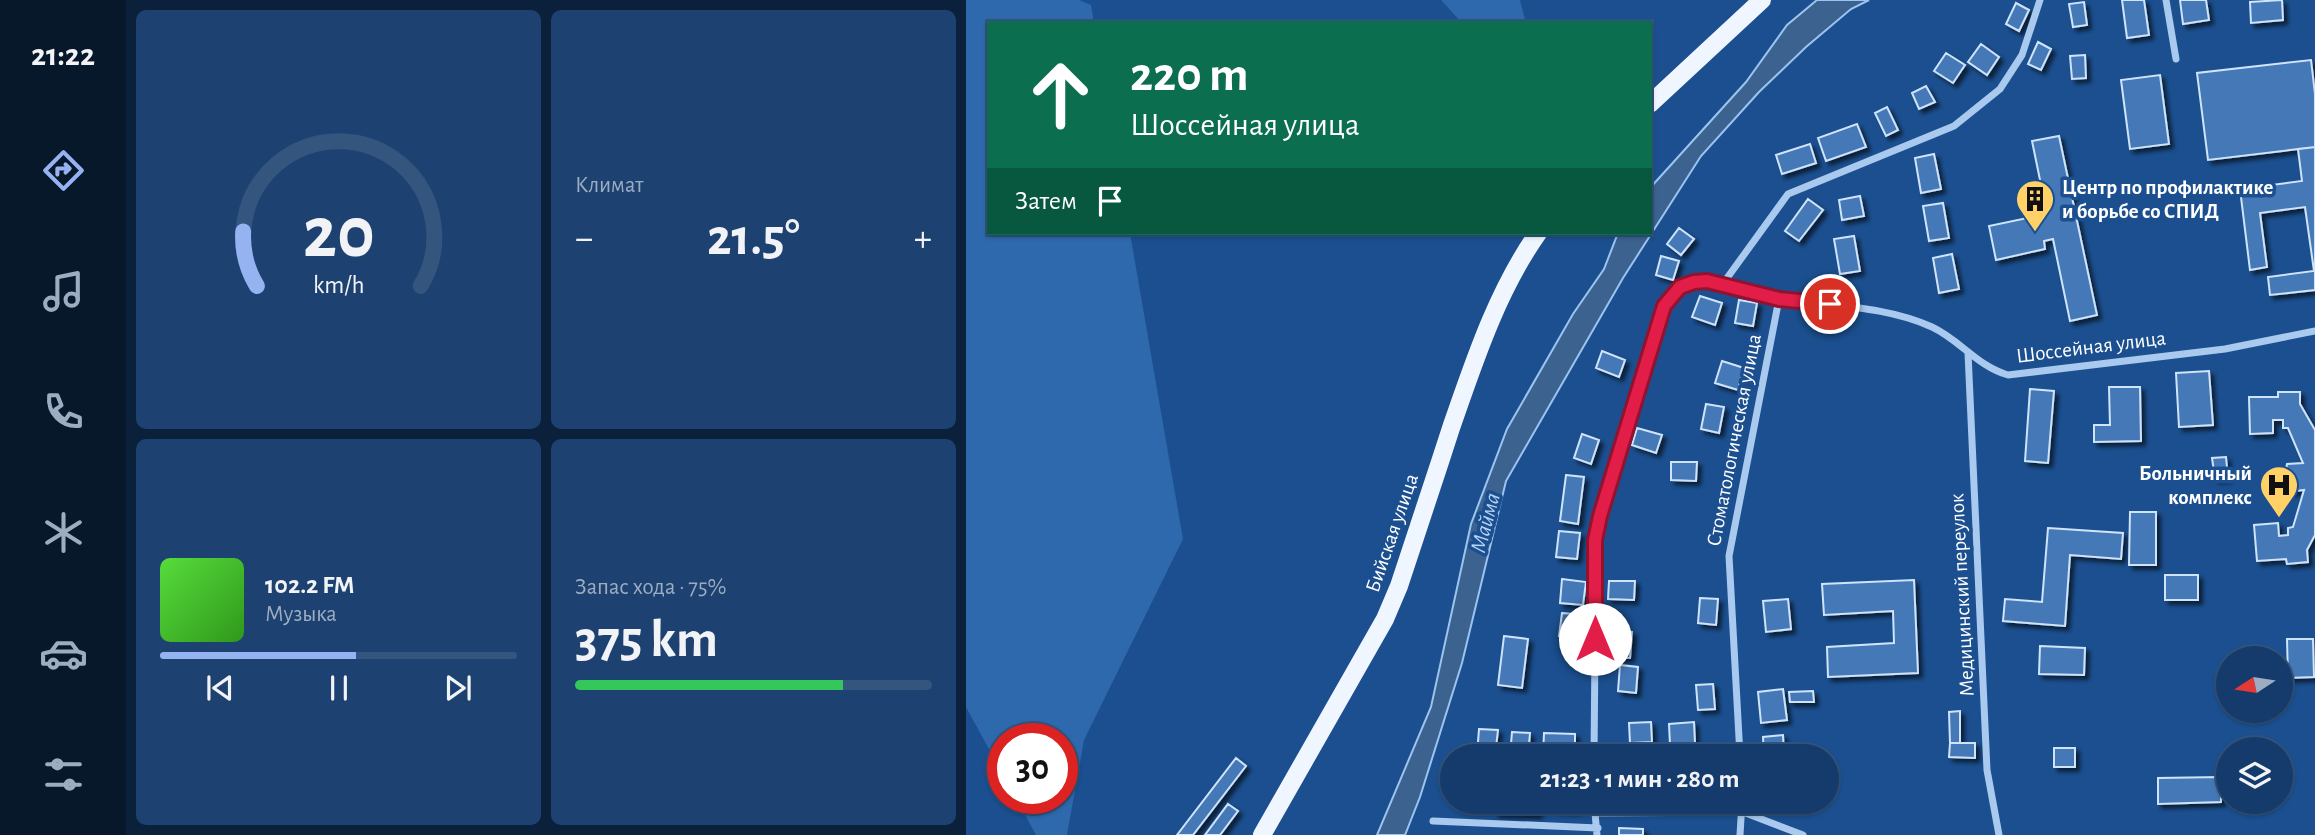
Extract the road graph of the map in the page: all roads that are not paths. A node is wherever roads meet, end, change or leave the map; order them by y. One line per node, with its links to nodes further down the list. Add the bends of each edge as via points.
1 (1762, 0): 5 (main road)
2 (2040, 0): 7 (street, via 2022,55 2000,89 1954,126 1788,194)
3 (2166, 0): 4 (street)
4 (2176, 59)
5 (1652, 102)
6 (1537, 235): 18 (main road, Бийская улица, via 1502,296 1471,372 1385,619)
7 (1721, 285): 8 (street, Шоссейная улица); 11 (street, Шоссейная улица, via 1707,281 1680,287 1664,306 1605,495 1595,540)
8 (1779, 299): 10 (street, Шоссейная улица, via 1880,310 1931,327); 12 (street, Стоматологическая улица, via 1729,556)
9 (2315, 331): 10 (street, Шоссейная улица, via 2225,349 2008,375 1993,371)
10 (1968, 353): 21 (street, Медицинский переулок, via 1987,770)
11 (1594, 744)
12 (1739, 744)
13 (1594, 814): 17 (street)
14 (1742, 814): 19 (street)
15 (1747, 814): 20 (street)
16 (1433, 821): 17 (street)
17 (1597, 832)
18 (1262, 835)
19 (1741, 835)
20 (1803, 835)
21 (1999, 835)

